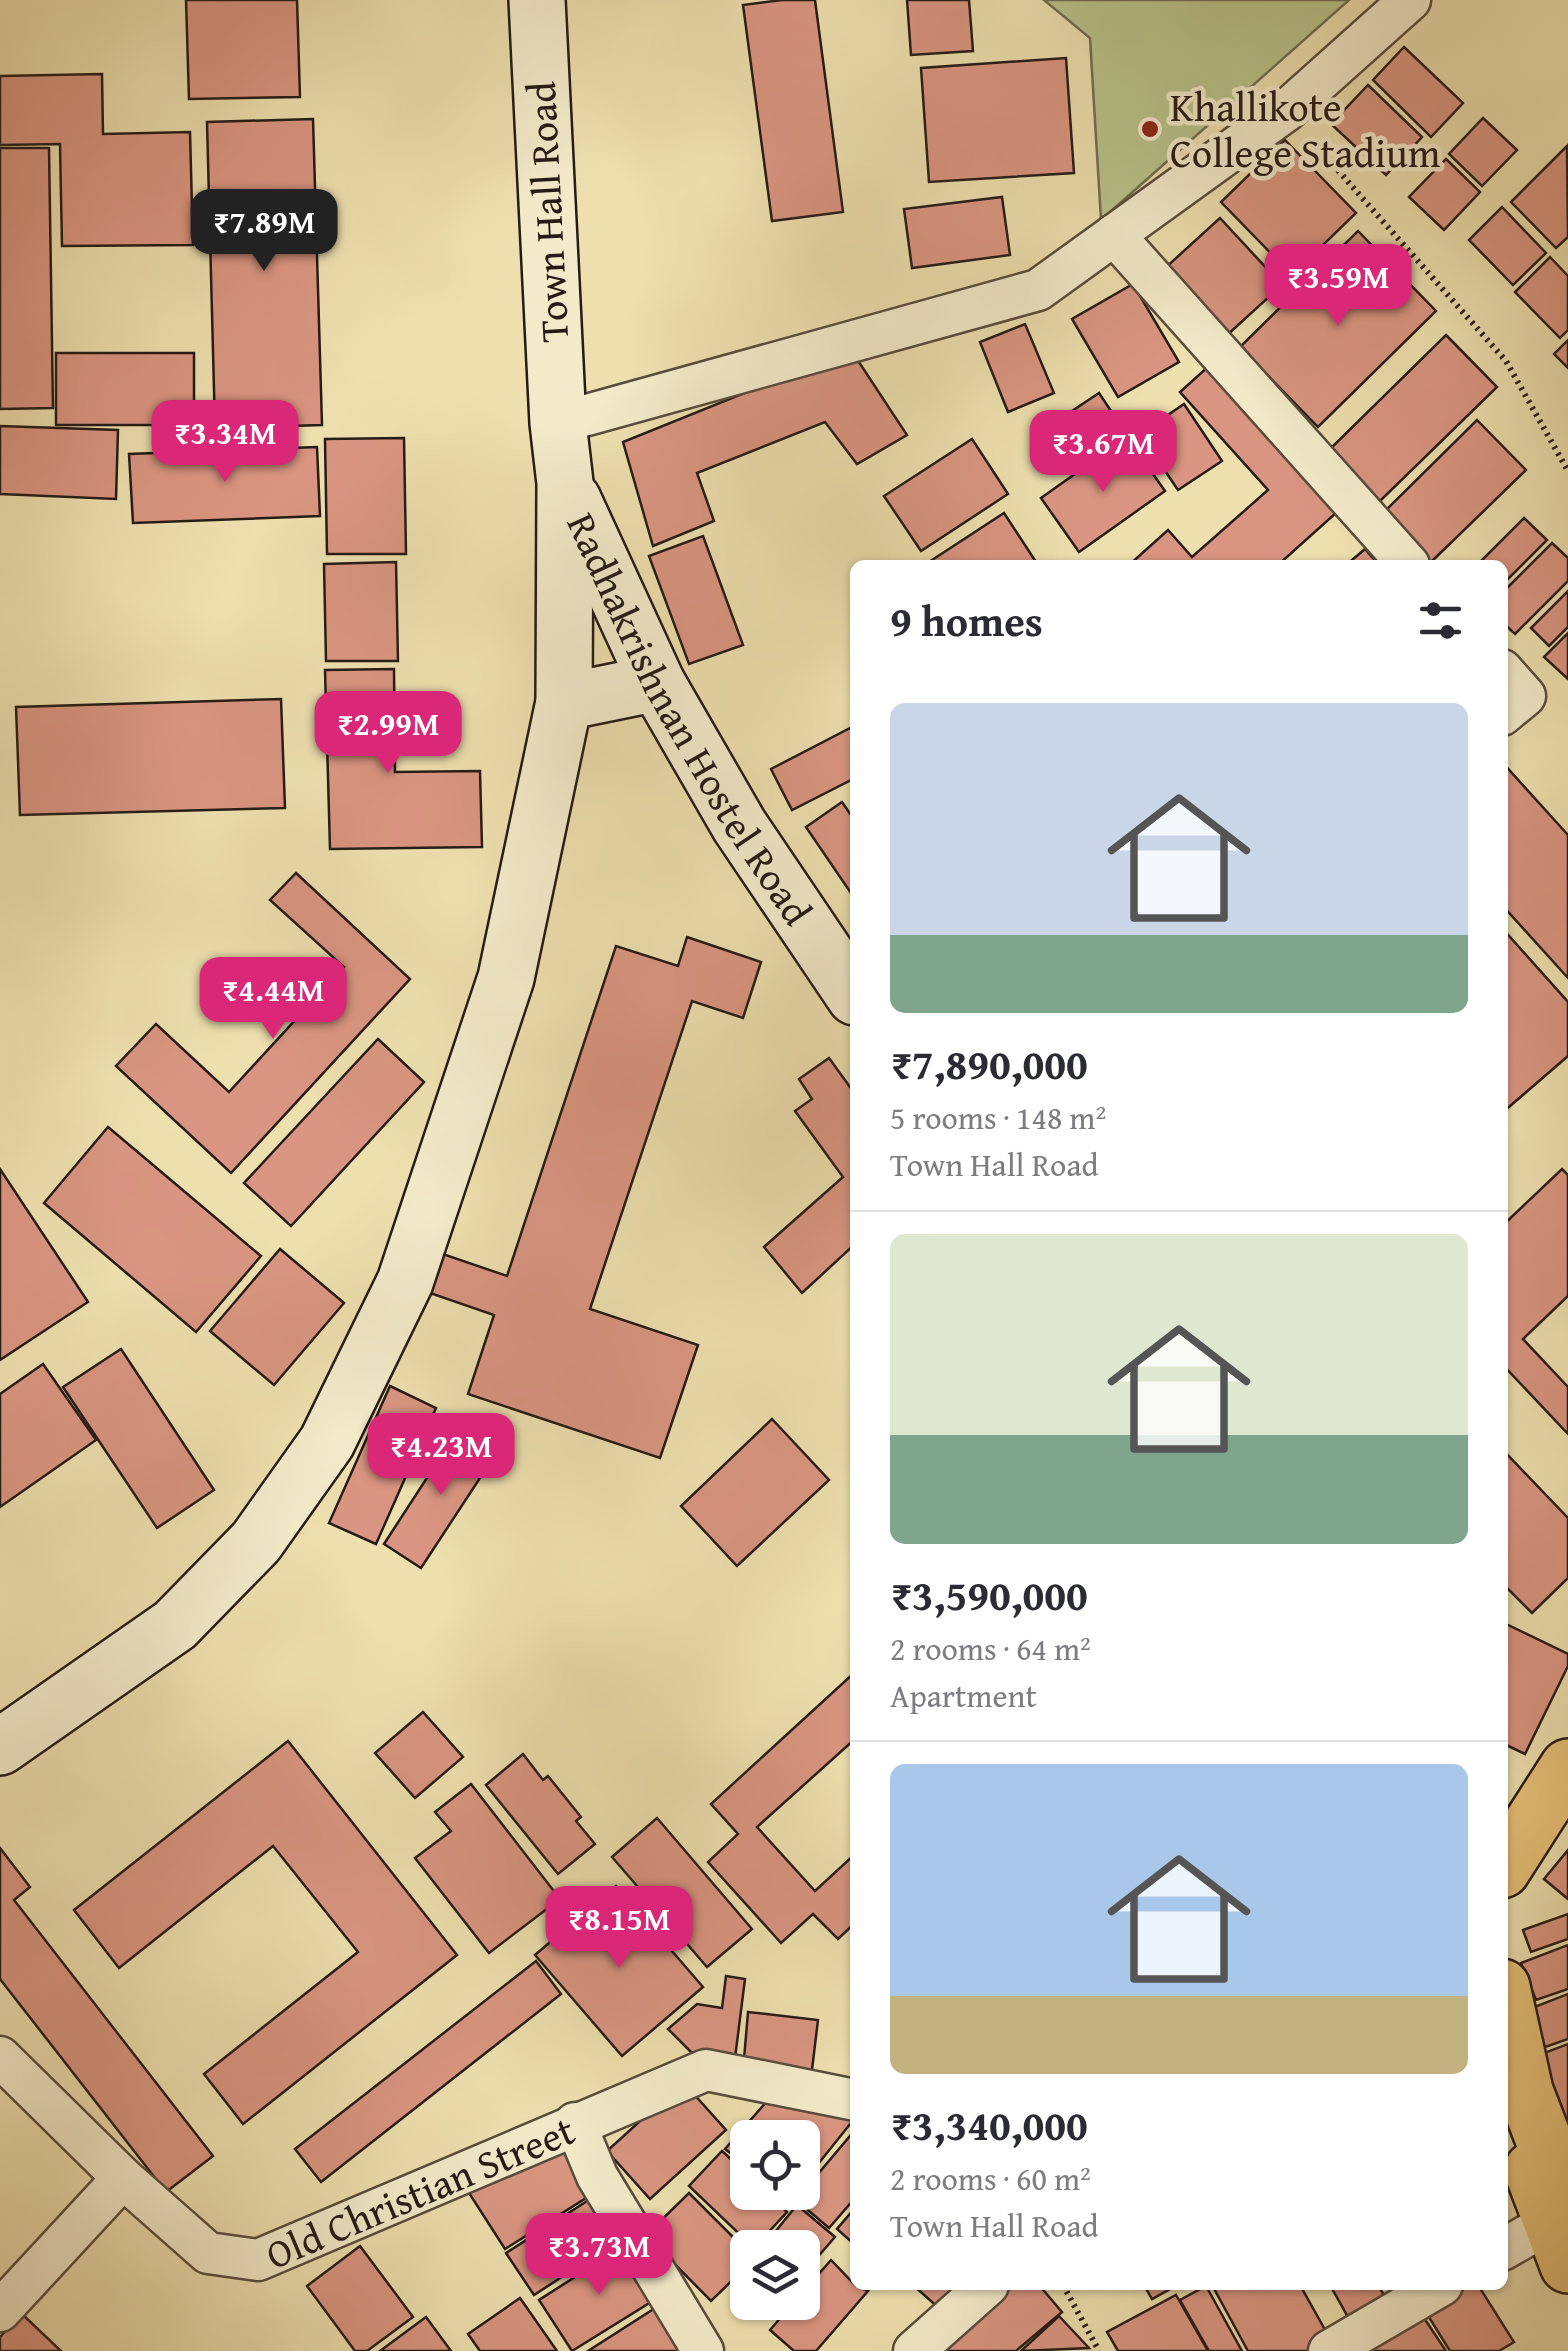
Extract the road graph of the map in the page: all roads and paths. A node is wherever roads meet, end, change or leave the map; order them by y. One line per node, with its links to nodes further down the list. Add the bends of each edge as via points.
1 (537, 0): 5 (main road, Town Hall Road)
2 (1410, 0): 3 (street)
3 (1286, 111): 4 (street); 6 (path, via 1506,361)
4 (1114, 235): 5 (street, via 1038,290); 8 (street)
5 (558, 423): 7 (main road, Town Hall Road)
6 (1568, 471)
7 (566, 483): 10 (main road, Radhakrishnan Hostel Road); 11 (main road)
8 (1404, 560)
9 (1508, 677): 12 (street, via 1525,696)
10 (657, 682): 11 (main road); 13 (main road, Radhakrishnan Hostel Road, via 739,825)
11 (564, 702): 14 (main road, via 506,978 406,1282 327,1442 256,1542 175,1625)
12 (1508, 710)
13 (850, 990)
14 (0, 1748)
15 (1568, 1767): 16 (main road)
16 (1508, 1861)
17 (1508, 2010): 23 (main road)
18 (0, 2058): 22 (street, Old Christian Street)
19 (1508, 2098): 23 (main road)
20 (850, 2099): 21 (street, Old Christian Street, via 706,2070)
21 (575, 2123): 22 (street, Old Christian Street, via 258,2260 208,2253); 29 (street, via 597,2176)
22 (123, 2178): 28 (street)
23 (1562, 2230): 24 (street)
24 (1508, 2248)
25 (982, 2290): 30 (street)
26 (1065, 2290): 31 (path)
27 (1433, 2290): 32 (street)
28 (0, 2311)
29 (703, 2351)
30 (914, 2351)
31 (1099, 2351)
32 (1329, 2351)

